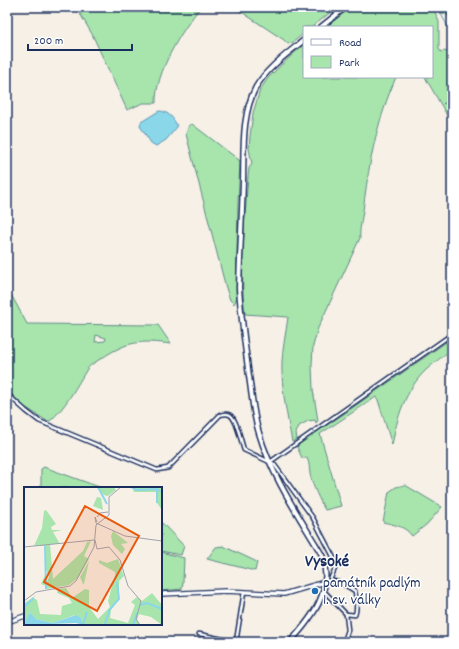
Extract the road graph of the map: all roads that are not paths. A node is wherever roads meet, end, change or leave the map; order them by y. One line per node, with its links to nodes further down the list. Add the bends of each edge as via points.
1 (346, 7): 2 (main road)
2 (322, 26)
3 (303, 41): 6 (main road, via 270,69 256,88 250,102 245,135 240,310 254,412 258,432)
4 (452, 334): 6 (street)
5 (7, 394): 6 (street, via 38,421 157,470 168,468 220,415 226,414 234,421 244,450)
6 (270, 462): 7 (main road, via 322,555); 7 (street, via 282,474 313,518 335,557 337,564)
7 (328, 581): 8 (main road); 9 (street, via 284,594); 11 (street, via 337,581 355,591 356,613 352,616)
8 (324, 591): 11 (street); 17 (main road, via 314,613)
9 (244, 592): 10 (street); 16 (street)
10 (162, 594)
11 (346, 614): 18 (street, via 348,630)
12 (24, 616): 13 (street)
13 (7, 622)
14 (199, 634): 16 (street)
15 (270, 641): 16 (street)
16 (236, 642)
17 (290, 642)
18 (344, 642)

